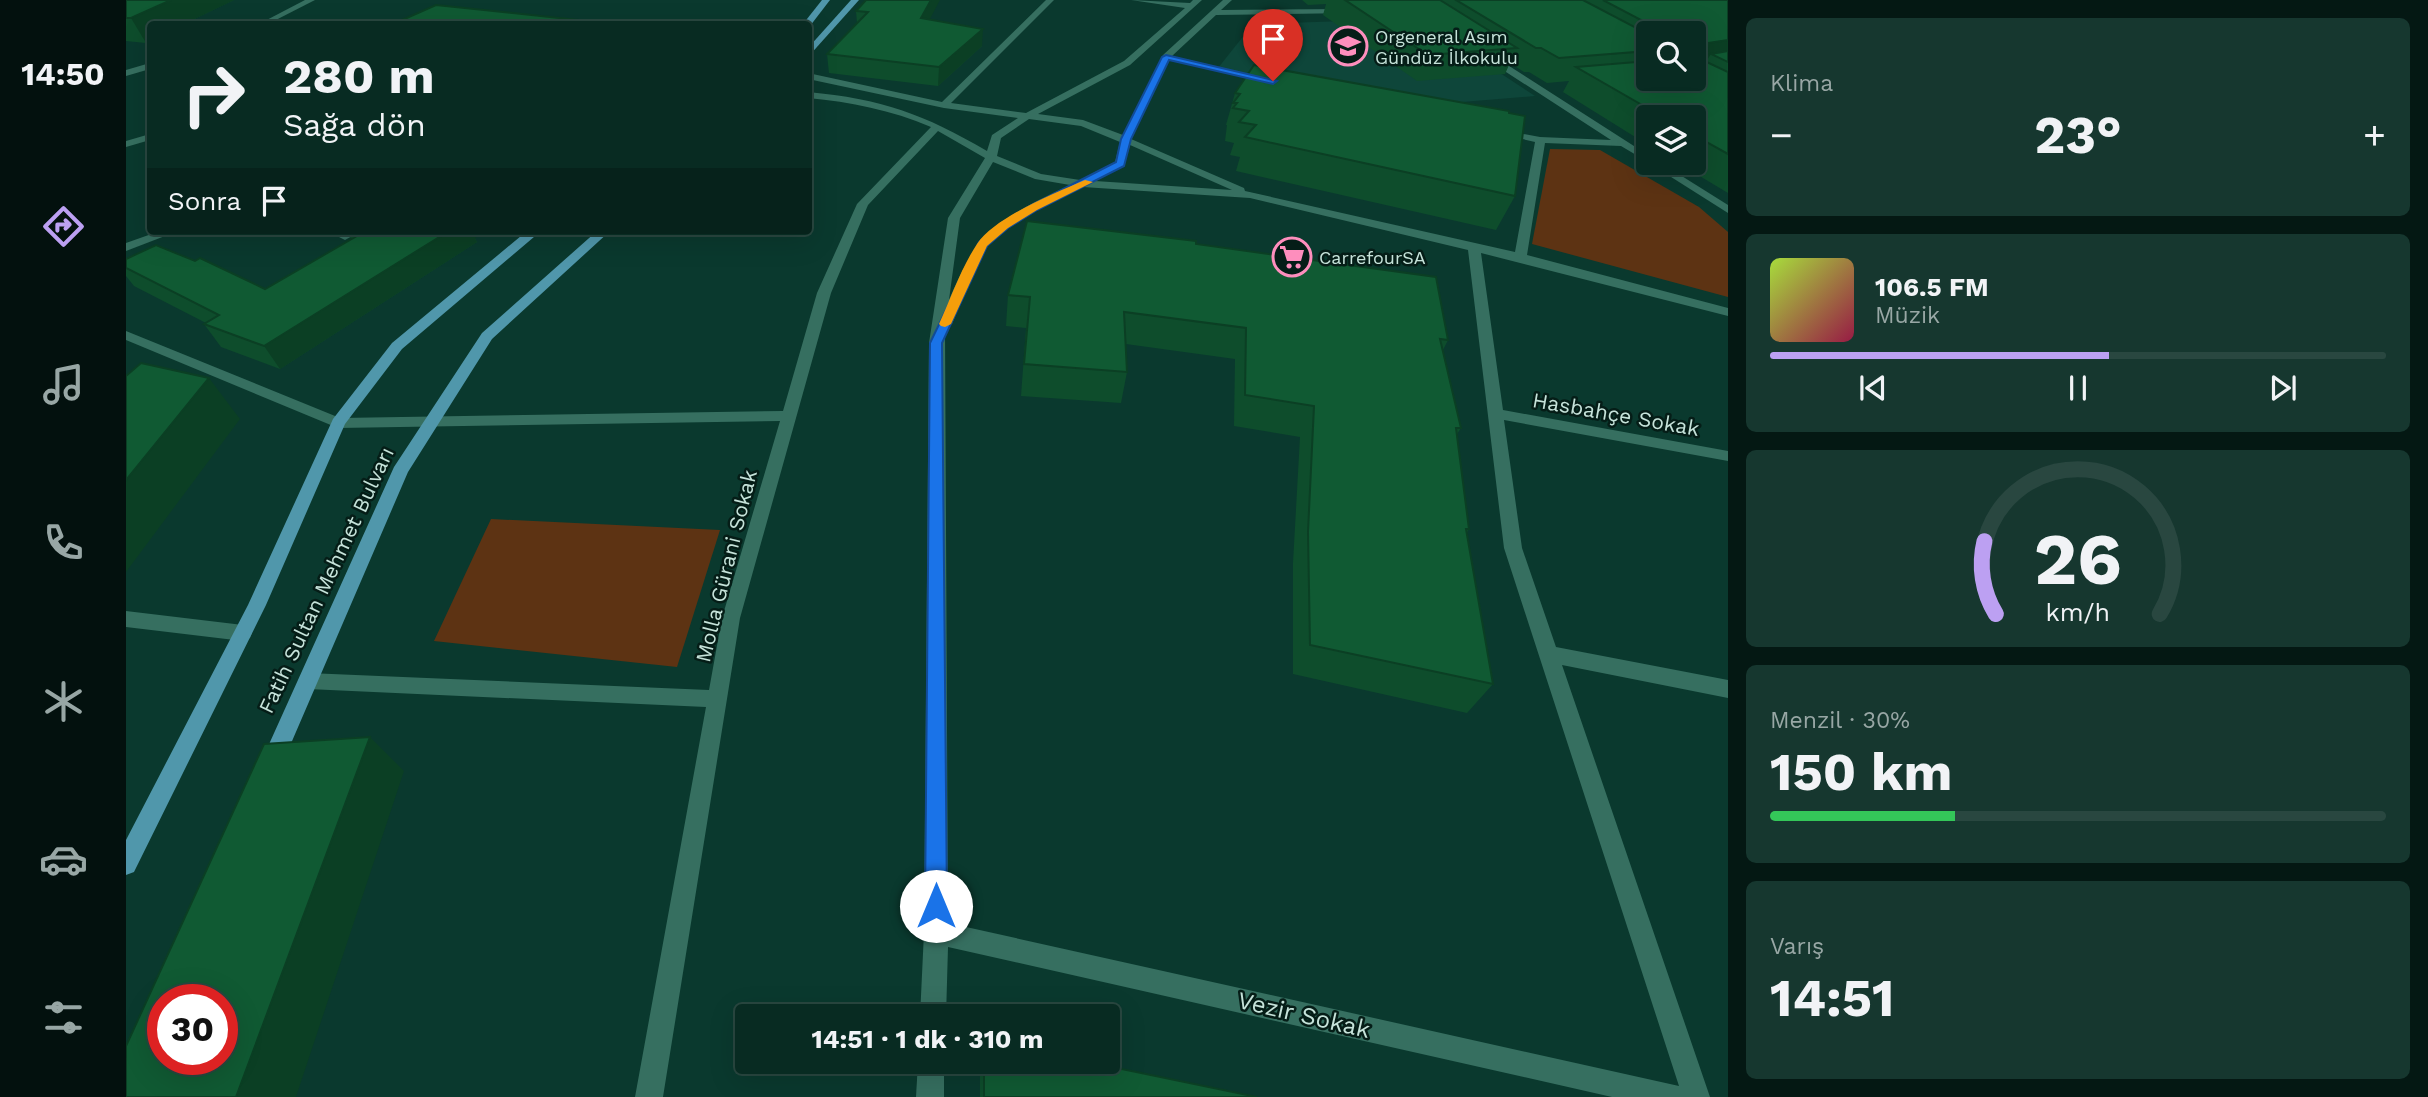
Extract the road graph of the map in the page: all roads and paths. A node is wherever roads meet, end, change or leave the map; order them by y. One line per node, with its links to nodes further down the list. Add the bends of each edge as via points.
1 (311, 0): 10 (street)
2 (826, 0): 11 (main road)
3 (855, 0): 12 (main road)
4 (1049, 0): 22 (street)
5 (1135, 0): 7 (street)
6 (1228, 0): 9 (street)
7 (1195, 3): 23 (street, via 1127,63)
8 (1362, 10): 9 (street)
9 (1215, 13): 14 (street)
10 (269, 21)
11 (809, 21)
12 (812, 49)
13 (1483, 53): 20 (street)
14 (1166, 57): 18 (street); 27 (street)
15 (147, 67): 16 (street)
16 (126, 73)
17 (812, 77): 22 (street)
18 (1286, 84)
19 (1553, 88): 20 (street)
20 (1539, 89): 29 (street)
21 (812, 95): 24 (street, via 904,112)
22 (944, 105): 23 (street)
23 (1025, 117): 27 (street, via 1083,123); 32 (street, via 996,137)
24 (937, 126): 32 (street); 47 (street, Molla Gürani Sokak, via 863,204 824,293)
25 (1487, 128): 28 (street)
26 (147, 138): 30 (street)
27 (1126, 139): 34 (street, via 1120,164); 35 (street)
28 (1540, 140): 29 (street); 42 (street)
29 (1623, 143): 31 (street)
30 (126, 144)
31 (1636, 151)
32 (991, 157): 34 (street, via 1039,177); 45 (street, via 954,218)
33 (1673, 175): 36 (street)
34 (1085, 184): 35 (street); 45 (street, via 1033,208 982,244)
35 (1250, 195): 41 (street)
36 (1728, 210)
37 (160, 235): 40 (street)
38 (530, 235): 49 (main road, via 397,346)
39 (600, 235): 48 (main road, Fatih Sultan Mehmet Bulvarı, via 487,336)
40 (126, 247)
41 (1474, 248): 42 (street); 46 (street)
42 (1520, 257): 43 (street)
43 (1728, 312)
44 (126, 335): 49 (street)
45 (936, 343): 59 (street)
46 (1497, 414): 50 (street, Hasbahçe Sokak); 53 (street, via 1513,548)
47 (789, 415): 48 (street); 56 (street, Molla Gürani Sokak, via 731,618)
48 (433, 420): 49 (street); 54 (main road, Fatih Sultan Mehmet Bulvarı, via 400,471)
49 (338, 423): 52 (main road)
50 (1728, 456)
51 (126, 620): 52 (street)
52 (243, 634): 58 (main road)
53 (1548, 654): 55 (street); 65 (street)
54 (308, 681): 56 (street); 57 (main road, Fatih Sultan Mehmet Bulvarı)
55 (1728, 689)
56 (717, 699): 62 (street, Molla Gürani Sokak)
57 (262, 783)
58 (126, 864)
59 (936, 932): 60 (street); 64 (street, Vezir Sokak)
60 (933, 1004)
61 (931, 1074): 63 (street)
62 (649, 1097)
63 (930, 1097)
64 (1672, 1097)
65 (1696, 1097)

